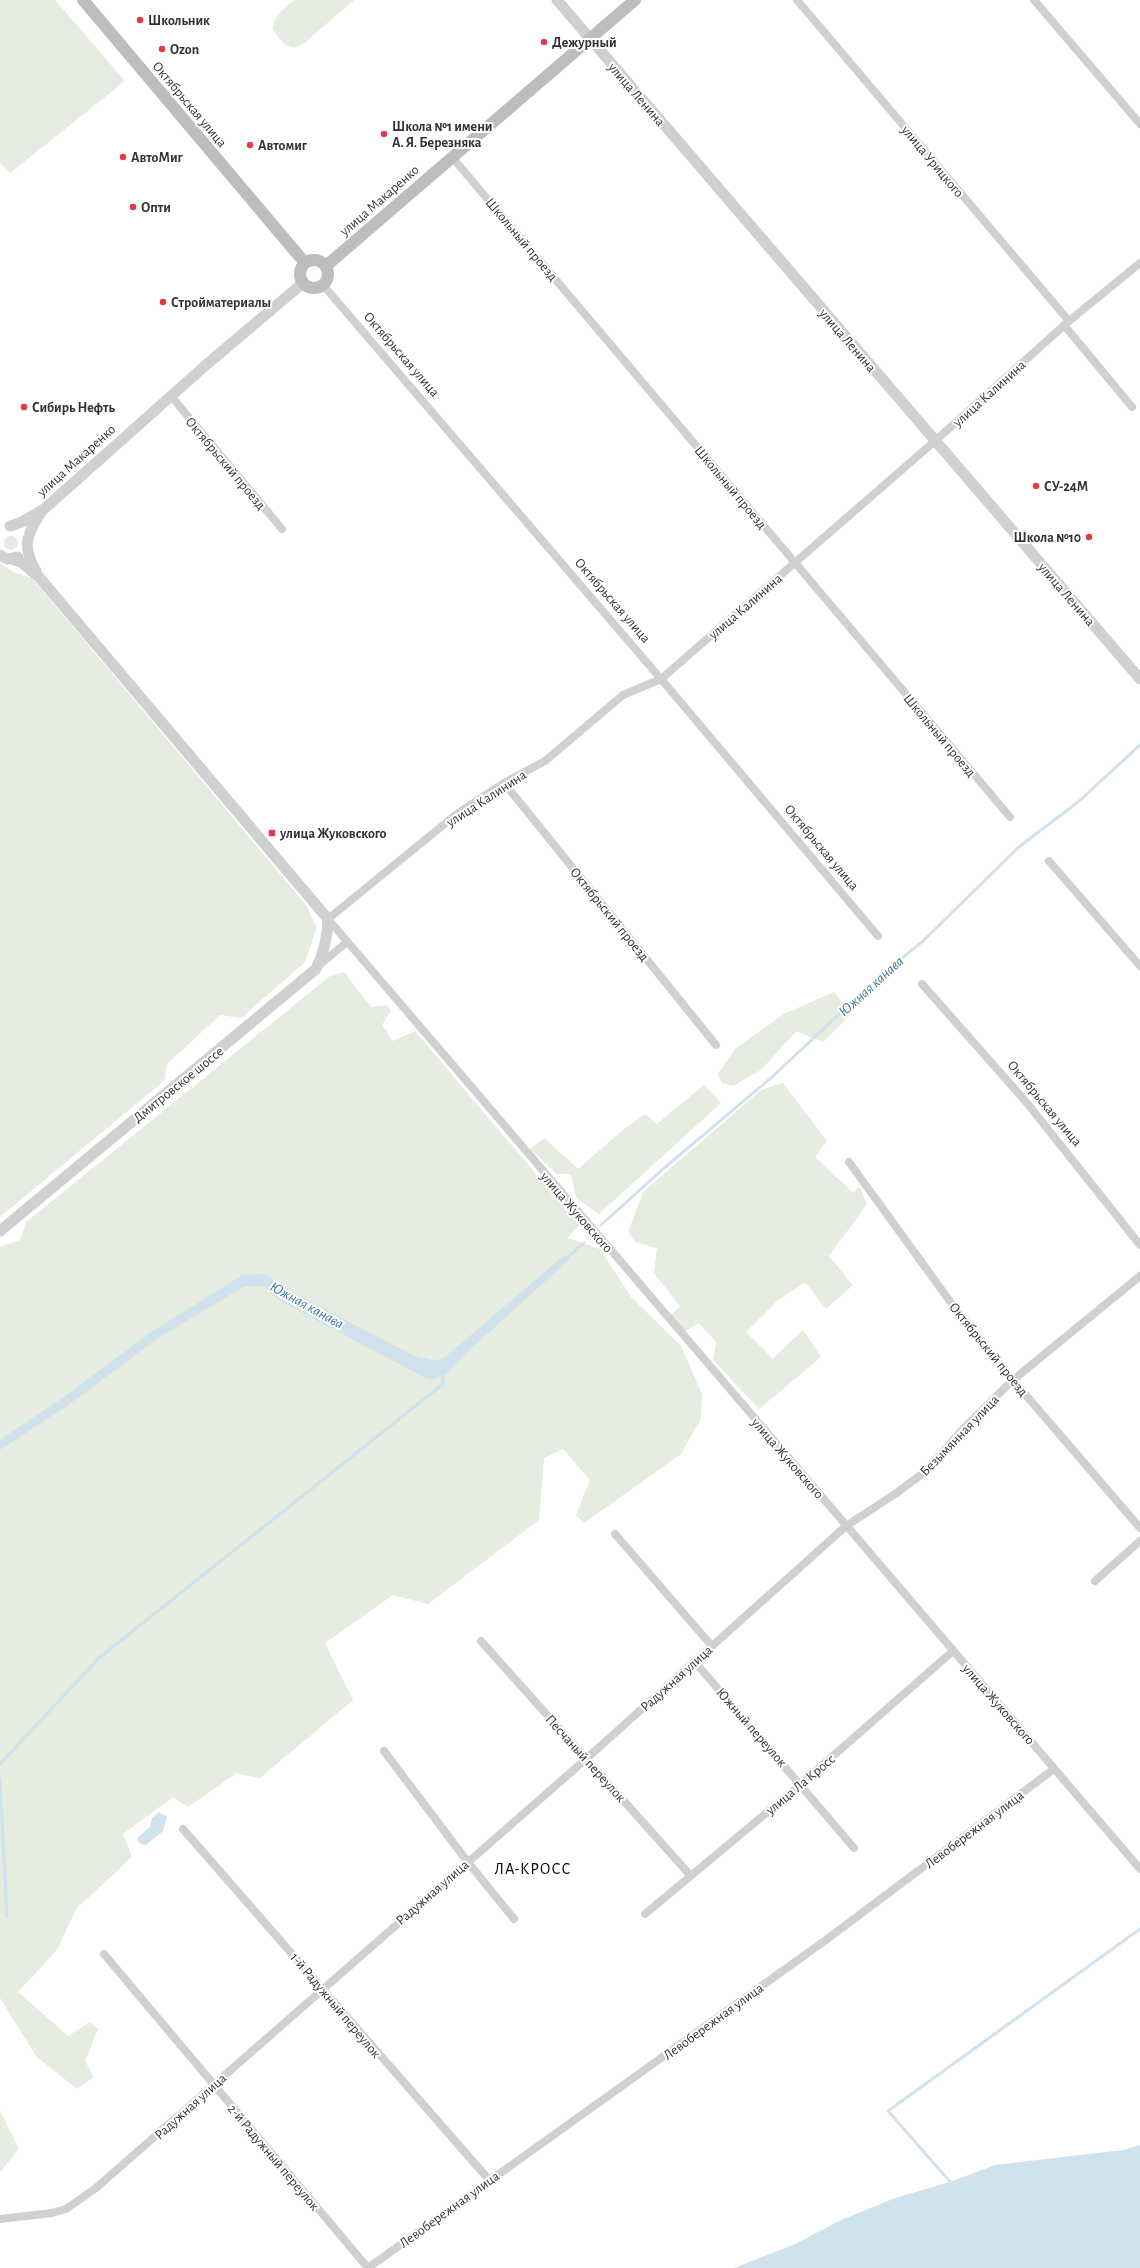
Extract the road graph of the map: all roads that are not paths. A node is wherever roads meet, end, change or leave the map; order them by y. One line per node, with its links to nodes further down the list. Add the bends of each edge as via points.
1 (83, 0): 10 (main road, Октябрьская улица)
2 (557, 0): 6 (street, улица Ленина)
3 (635, 0): 6 (main road, улица Макаренко)
4 (797, 0): 14 (street, улица Урицкого)
5 (1034, 0): 7 (street)
6 (590, 39): 8 (main road, улица Макаренко); 17 (street, улица Ленина)
7 (1140, 124)
8 (452, 157): 11 (main road, улица Макаренко); 24 (street, Школьный проезд)
9 (1140, 262): 14 (street, улица Калинина)
10 (305, 263): 11 (main road, via 316,260); 12 (main road, via 300,273)
11 (326, 266): 13 (main road, via 328,276)
12 (303, 283): 13 (main road, via 313,288); 15 (street, улица Макаренко)
13 (323, 285): 26 (street, Октябрьская улица)
14 (1066, 323): 16 (street, улица Урицкого); 17 (street, улица Калинина)
15 (171, 396): 18 (street, улица Макаренко); 20 (street, Октябрьский проезд)
16 (1132, 407)
17 (935, 441): 24 (street, улица Калинина); 27 (street, улица Ленина)
18 (44, 509): 19 (street, улица Макаренко, via 22,522); 21 (street)
19 (5, 528): 21 (street, via 23,532)
20 (282, 529)
21 (26, 543): 23 (street, via 21,555); 25 (street, via 32,566)
22 (0, 555): 23 (street, улица Жуковского)
23 (12, 559): 25 (street, улица Жуковского, via 26,565)
24 (794, 563): 26 (street, улица Калинина); 29 (street, Школьный проезд)
25 (39, 577): 31 (street, улица Жуковского)
26 (661, 679): 28 (street, улица Калинина, via 623,695 544,761); 32 (street, Октябрьская улица)
27 (1140, 679)
28 (504, 783): 31 (street, улица Калинина, via 458,812); 37 (street, Октябрьский проезд)
29 (1010, 817)
30 (1049, 861): 34 (street)
31 (328, 919): 33 (street, улица Жуковского); 35 (street, Дмитровское шоссе, via 327,942)
32 (878, 936)
33 (346, 942): 35 (street); 43 (street, улица Жуковского)
34 (1140, 966)
35 (316, 969): 39 (street, Дмитровское шоссе)
36 (922, 984): 40 (street, Октябрьская улица, via 1027,1103)
37 (716, 1045)
38 (849, 1162): 42 (street, Октябрьский проезд, via 944,1293)
39 (0, 1231)
40 (1140, 1245)
41 (1140, 1276): 42 (street, Безымянная улица)
42 (1013, 1380): 43 (street, Безымянная улица, via 926,1471); 44 (street, Октябрьский проезд)
43 (846, 1526): 49 (street, Радужная улица); 50 (street, улица Жуковского)
44 (1140, 1528)
45 (615, 1534): 49 (street)
46 (1140, 1541): 47 (street)
47 (1095, 1581)
48 (481, 1641): 53 (street, Песчаный переулок)
49 (711, 1645): 51 (street, Радужная улица)
50 (953, 1651): 54 (street, улица Жуковского); 55 (street, улица Ла Кросс)
51 (695, 1662): 53 (street, Радужная улица); 55 (street, Южный переулок)
52 (384, 1751): 58 (street)
53 (586, 1758): 58 (street, Радужная улица); 60 (street, Песчаный переулок)
54 (1054, 1769): 59 (street, улица Жуковского); 66 (street, Левобережная улица, via 830,1937)
55 (801, 1784): 57 (street, Южный переулок); 60 (street, улица Ла Кросс)
56 (182, 1829): 64 (street, 1-й Радужный переулок)
57 (854, 1848)
58 (467, 1861): 62 (street); 64 (street, Радужная улица)
59 (1140, 1870)
60 (690, 1875): 61 (street, улица Ла Кросс)
61 (645, 1914)
62 (514, 1919)
63 (104, 1954): 65 (street, 2-й Радужный переулок)
64 (322, 1989): 65 (street, Радужная улица); 66 (street, 1-й Радужный переулок)
65 (213, 2086): 67 (street, Радужная улица, via 96,2188 66,2209); 68 (street, 2-й Радужный переулок)
66 (490, 2181): 68 (street, Левобережная улица)
67 (0, 2219)
68 (368, 2268)

